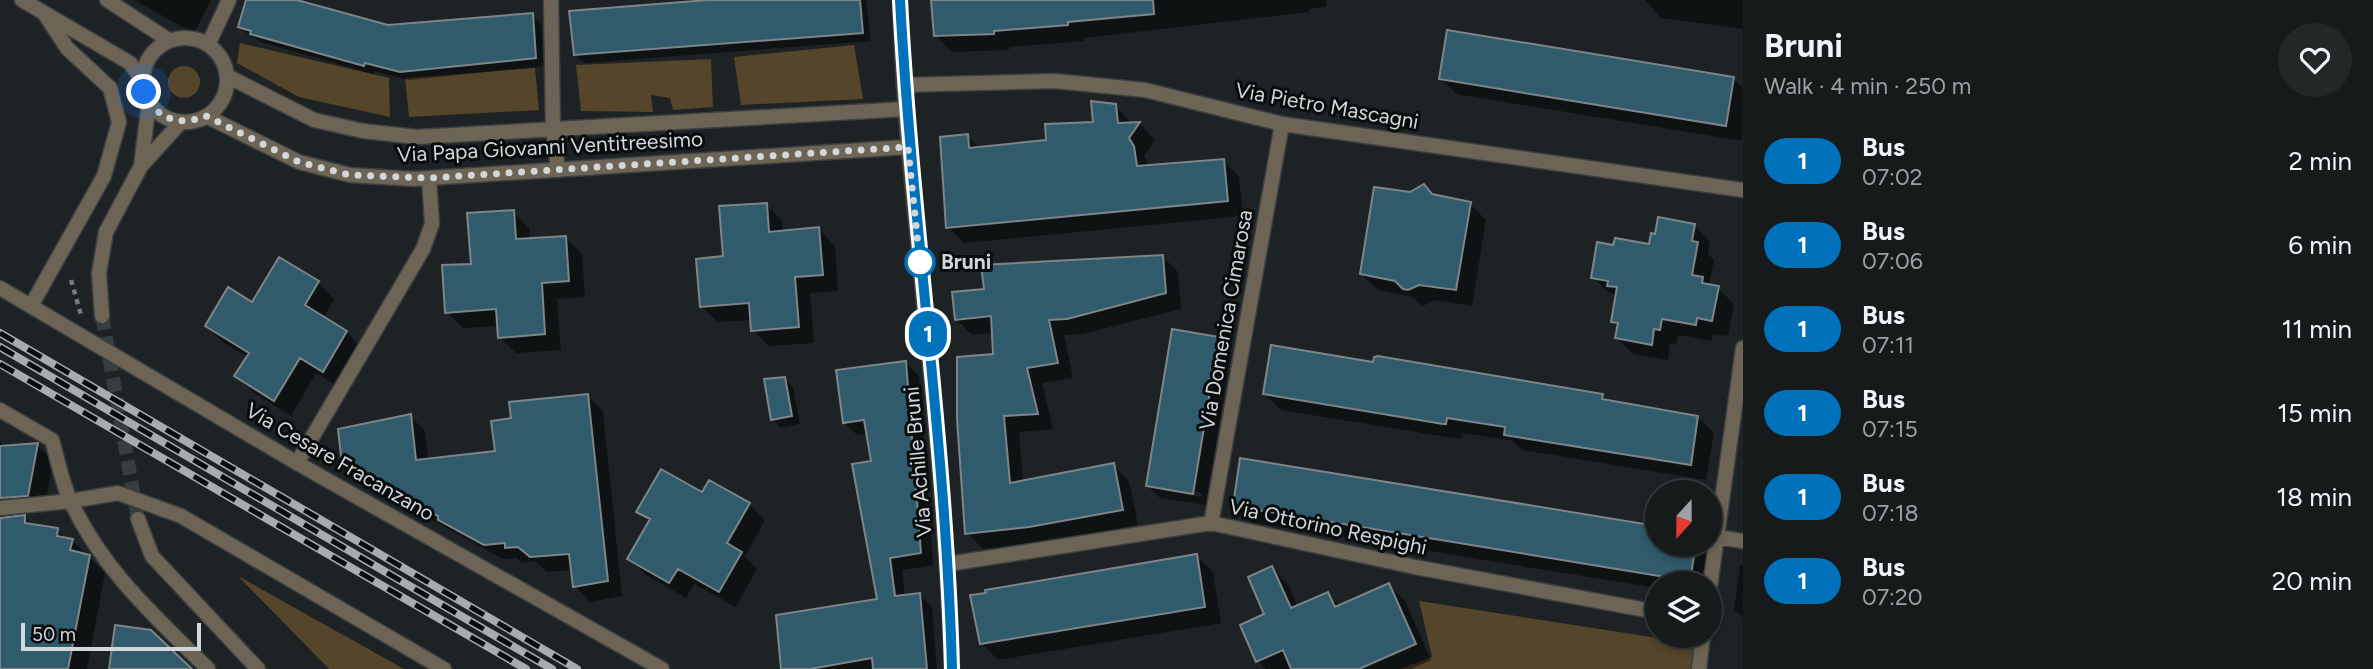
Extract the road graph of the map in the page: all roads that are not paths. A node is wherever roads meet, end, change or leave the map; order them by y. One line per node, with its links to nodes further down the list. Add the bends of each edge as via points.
1 (22, 0): 6 (street)
2 (107, 0): 7 (street)
3 (229, 0): 8 (street)
4 (551, 0): 17 (street)
5 (900, 0): 11 (street, Via Achille Bruni)
6 (44, 13): 10 (street, via 130,63); 24 (street, via 67,48 110,88 119,122 104,176)
7 (170, 40): 8 (street, via 196,39); 10 (street, via 150,56)
8 (208, 45): 9 (street)
9 (227, 76): 14 (street, via 222,99); 17 (street, Via Papa Giovanni Ventitreesimo, via 314,120 363,131 417,136)
10 (142, 80): 12 (street)
11 (904, 85): 13 (street, Via Achille Bruni); 16 (street, Via Pietro Mascagni, via 1055,81 1132,89)
12 (149, 102): 15 (street, via 157,113); 19 (street)
13 (906, 110): 17 (street, Via Papa Giovanni Ventitreesimo); 18 (street, Via Achille Bruni)
14 (206, 116): 15 (street); 21 (street, Via Papa Giovanni Ventitreesimo, via 299,162 350,175)
15 (181, 122): 19 (street)
16 (1282, 124): 22 (street, Via Pietro Mascagni); 33 (street, Via Domenica Cimarosa)
17 (554, 128): 20 (street)
18 (908, 147): 20 (street, Via Papa Giovanni Ventitreesimo); 36 (street, Via Achille Bruni)
19 (141, 166): 25 (street, via 106,232 99,273)
20 (558, 170): 21 (street, Via Papa Giovanni Ventitreesimo)
21 (429, 178): 28 (street, via 432,224 422,249)
22 (1743, 190)
23 (0, 288): 24 (street, Via Cesare Fracanzano)
24 (31, 306): 28 (street, Via Cesare Fracanzano)
25 (102, 316)
26 (1743, 348): 30 (street)
27 (0, 410): 29 (street, via 52,440)
28 (297, 463): 42 (street, Via Cesare Fracanzano)
29 (71, 501): 31 (street); 39 (street, via 124,586); 41 (street, via 118,493 181,516)
30 (1722, 501)
31 (0, 508)
32 (138, 519): 40 (street, via 152,556)
33 (1211, 524): 36 (street, Via Ottorino Respighi); 37 (street, Via Ottorino Respighi)
34 (1722, 538): 35 (street)
35 (1743, 541)
36 (948, 565): 43 (street, Via Achille Bruni)
37 (1645, 610)
38 (1701, 648): 44 (street)
39 (208, 669)
40 (258, 669)
41 (444, 669)
42 (662, 669)
43 (952, 669)
44 (1699, 669)

